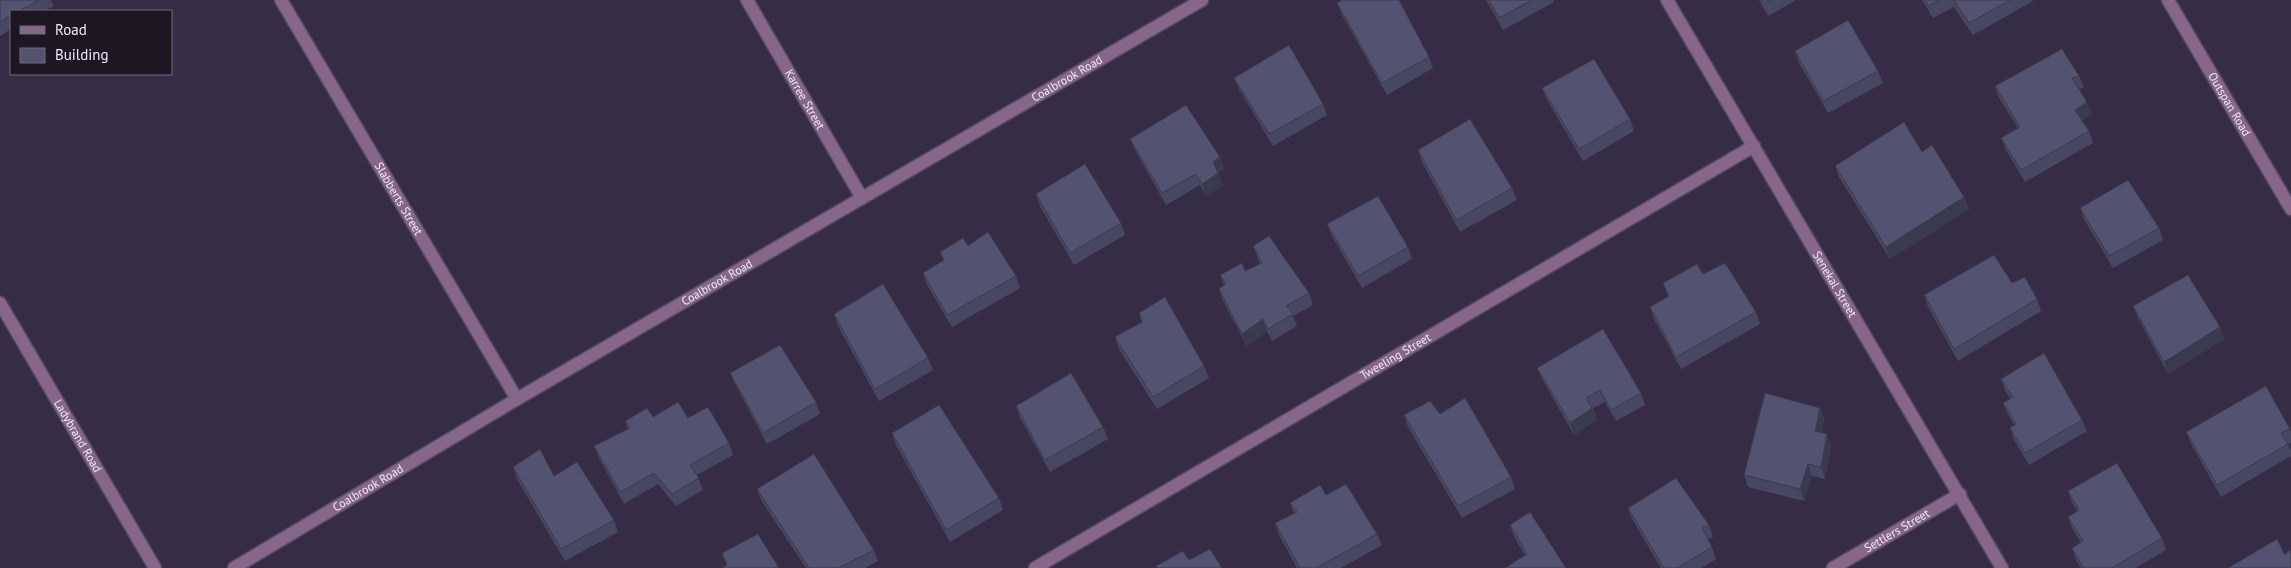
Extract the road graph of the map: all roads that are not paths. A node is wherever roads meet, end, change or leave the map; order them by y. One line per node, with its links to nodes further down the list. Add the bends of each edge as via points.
1 (281, 0): 10 (street, Slabberts Street)
2 (747, 0): 7 (street, Karree Street)
3 (1202, 0): 7 (street, Coalbrook Road)
4 (1667, 0): 6 (street, Senekal Street)
5 (2168, 0): 8 (street, Outspan Road)
6 (1754, 146): 11 (street, Senekal Street); 14 (street, Tweeling Street)
7 (862, 198): 10 (street, Coalbrook Road)
8 (2291, 209)
9 (0, 303): 12 (street, Ladybrand Road)
10 (517, 399): 13 (street, Coalbrook Road)
11 (1960, 494): 15 (street, Settlers Street); 16 (street, Senekal Street)
12 (155, 568)
13 (234, 568)
14 (1035, 568)
15 (1833, 568)
16 (2002, 568)

